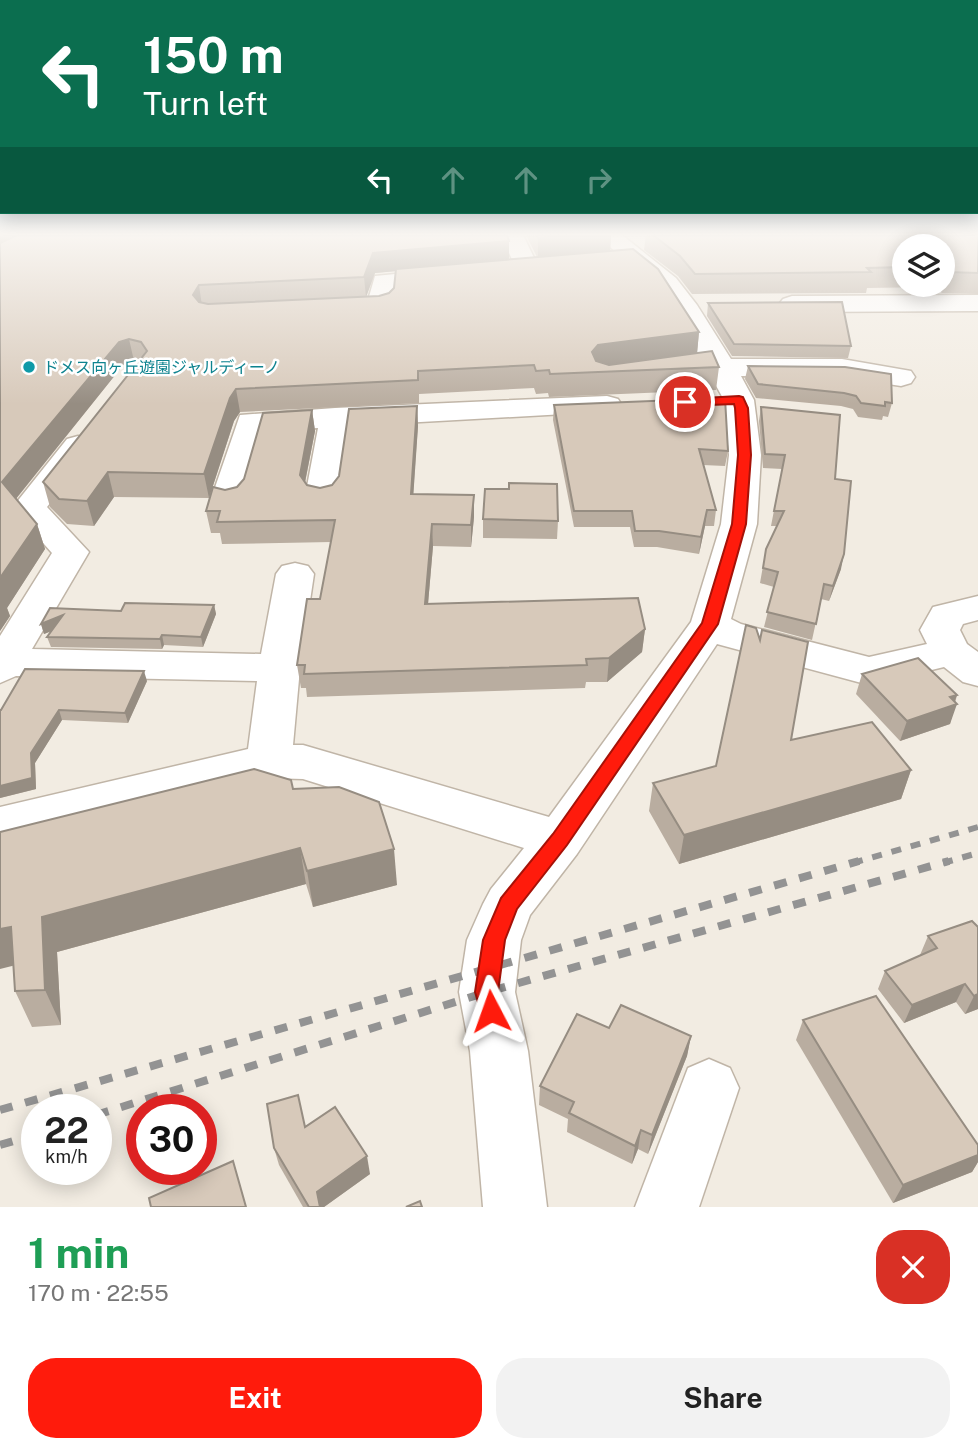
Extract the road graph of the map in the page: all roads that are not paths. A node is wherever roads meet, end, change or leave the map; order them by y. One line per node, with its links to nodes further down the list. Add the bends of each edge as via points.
1 (382, 291): 5 (street, via 380,307)
2 (679, 291): 7 (street, via 698,305)
3 (978, 303): 4 (street)
4 (765, 304)
5 (316, 310)
6 (901, 377): 7 (street, via 780,365)
7 (727, 387): 15 (street, via 745,455 739,524)
8 (641, 404): 9 (street)
9 (335, 417): 11 (street); 12 (street, via 251,422)
10 (94, 425): 17 (street, via 29,509 71,552)
11 (322, 497)
12 (228, 499)
13 (295, 574): 18 (street)
14 (978, 608): 16 (street, via 947,617 940,630)
15 (710, 624): 16 (street, via 728,634 869,671); 21 (street)
16 (964, 662)
17 (2, 665): 18 (street)
18 (279, 668): 19 (street)
19 (269, 761): 20 (street); 21 (street, via 303,762)
20 (0, 826)
21 (560, 840): 23 (street, via 509,904 494,940 487,992 499,1051)
22 (709, 1088): 24 (street)
23 (515, 1207)
24 (667, 1207)

